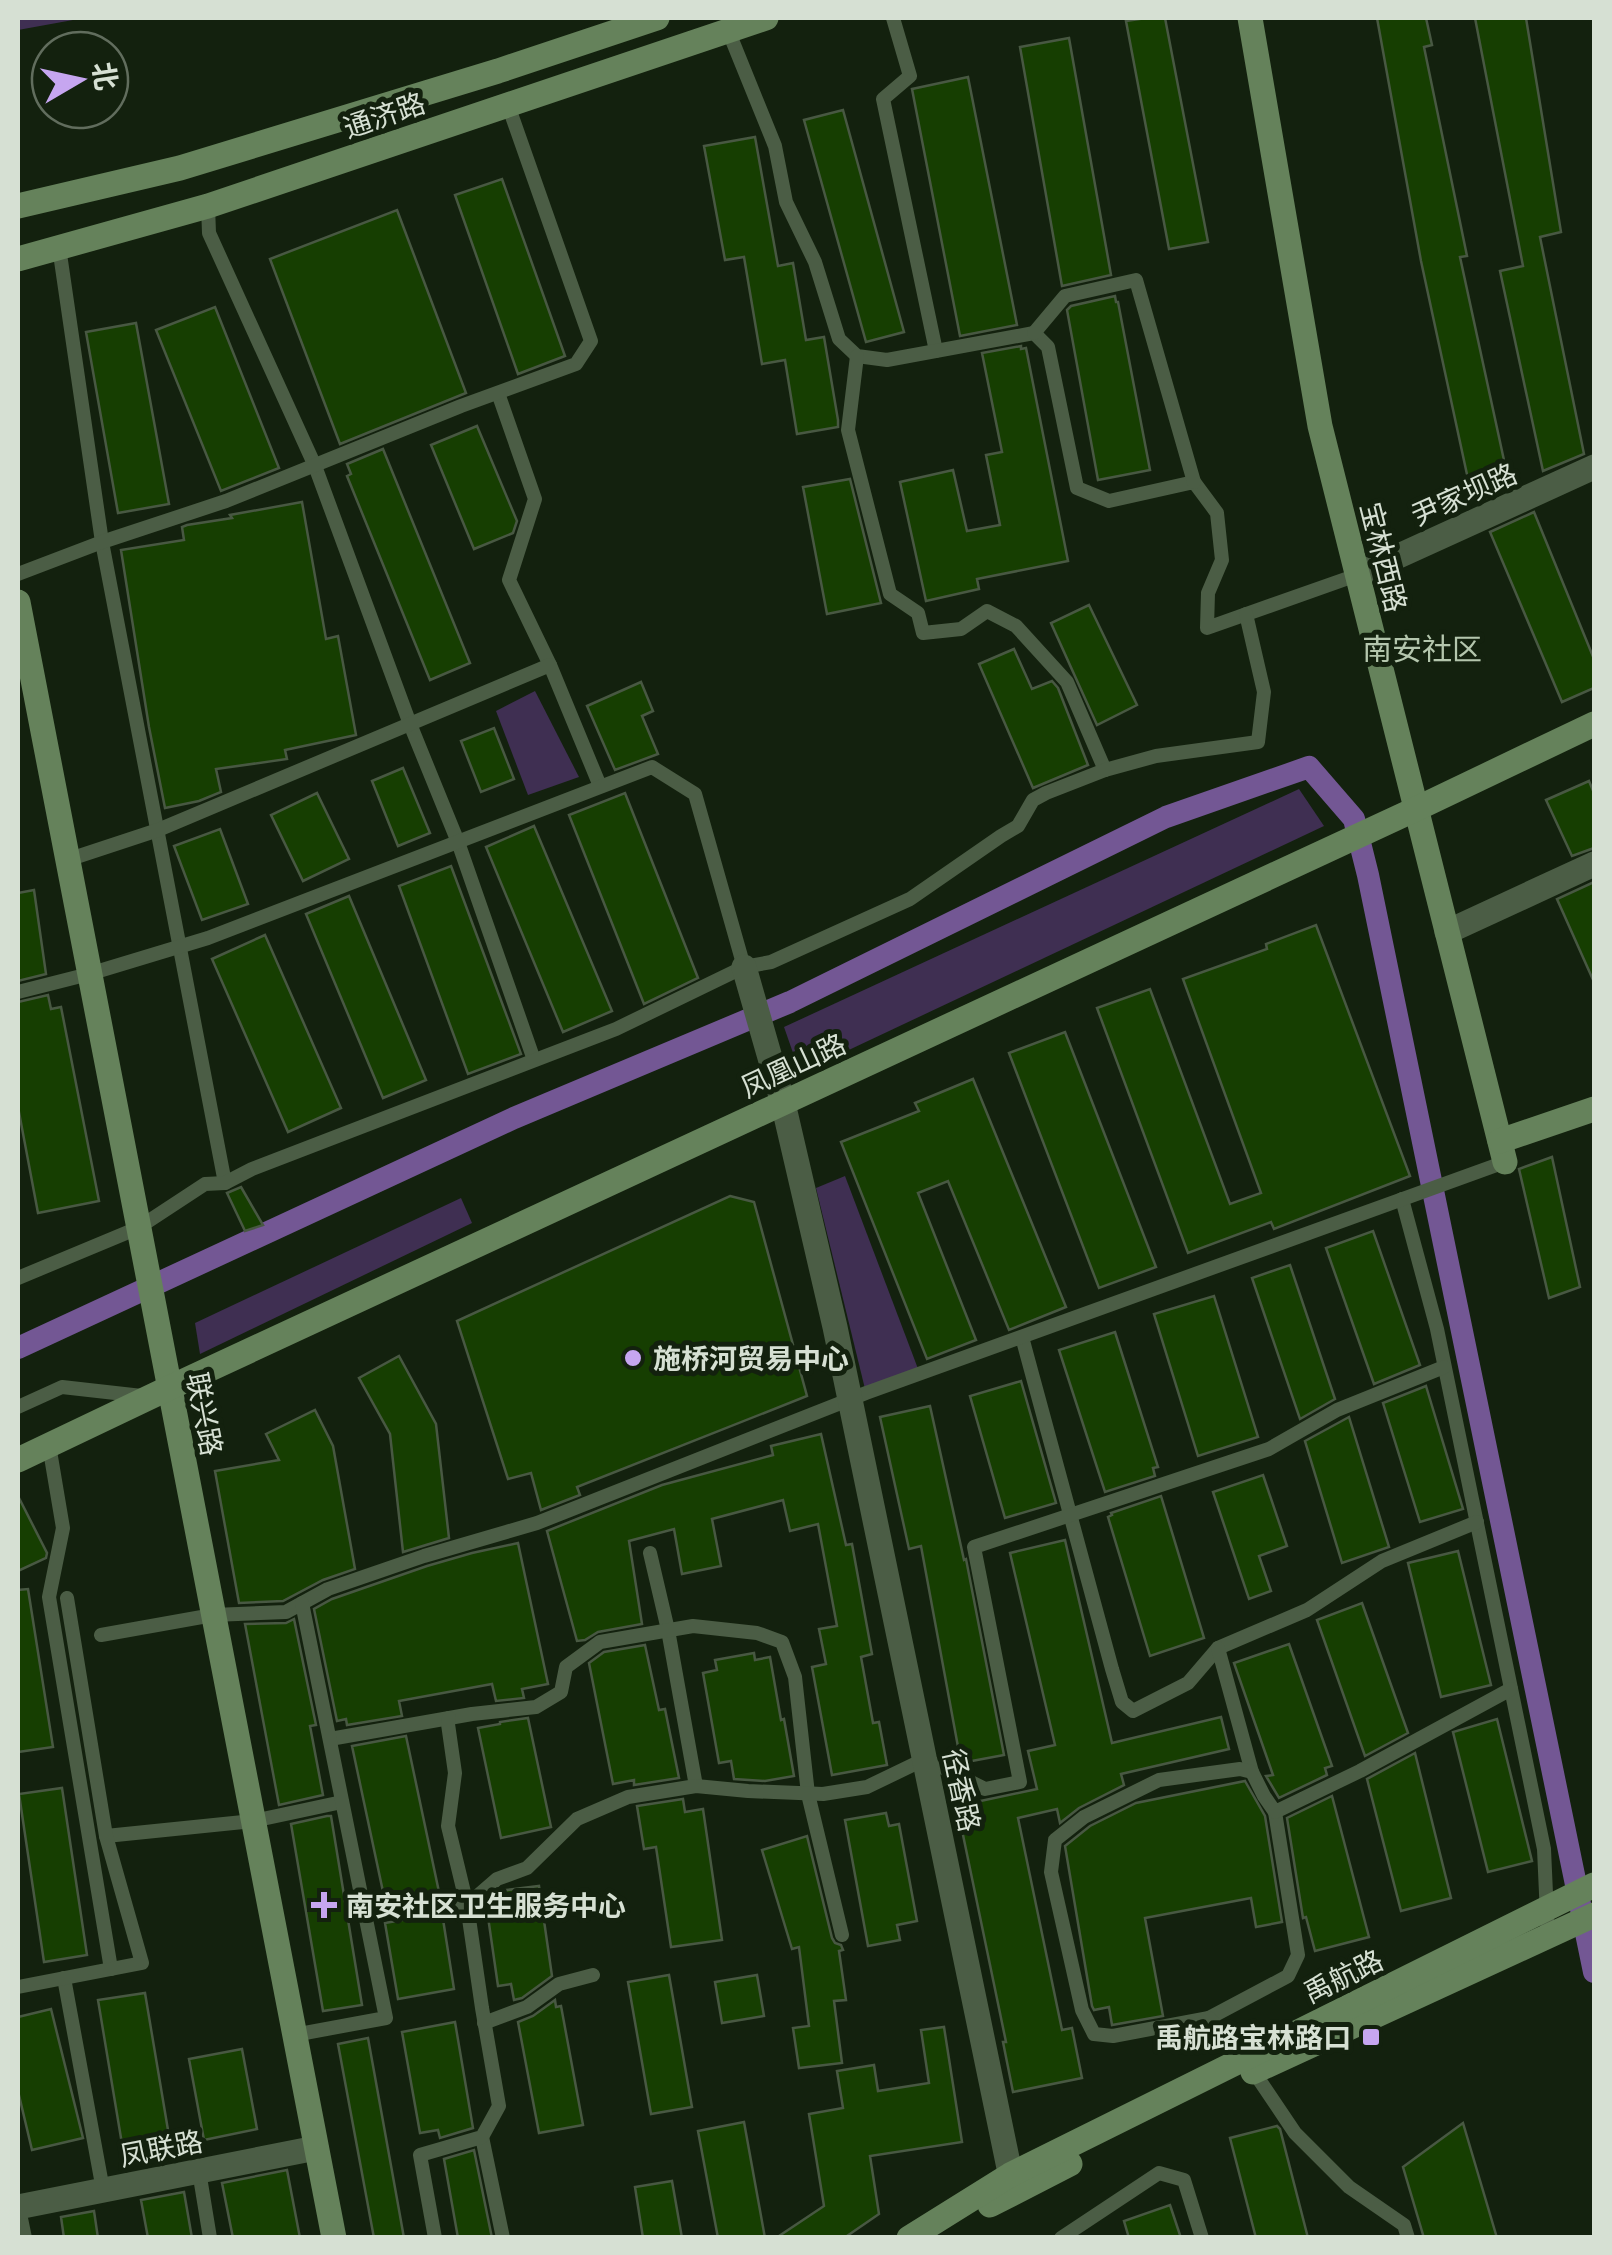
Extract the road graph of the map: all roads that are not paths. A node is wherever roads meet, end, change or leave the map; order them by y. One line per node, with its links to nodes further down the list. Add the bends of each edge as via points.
1 (657, 18): 7 (street, 通济路, via 180,168)
2 (766, 18): 5 (street, 通济路)
3 (892, 18): 12 (lane, via 910,76 883,100)
4 (1250, 18): 20 (street, 宝林西路, via 1320,426)
5 (728, 30): 6 (street, 通济路); 13 (lane, via 775,146 786,202 816,262 839,339)
6 (508, 105): 8 (street, 通济路); 14 (lane, via 591,342 576,364)
7 (18, 206)
8 (208, 206): 9 (street, 通济路); 15 (lane, via 210,233)
9 (59, 248): 10 (street, 通济路); 18 (lane)
10 (18, 259)
11 (1034, 334): 12 (lane); 17 (lane, via 1048,348 1078,488 1109,501); 17 (lane, via 1065,296 1136,280)
12 (936, 351): 13 (lane, via 887,360)
13 (857, 356): 26 (lane, via 848,430 890,594 918,613 923,632 960,628 987,611 1016,626 1068,682)
14 (498, 393): 15 (lane); 23 (lane, via 534,499 508,580)
15 (314, 466): 18 (lane); 24 (lane)
16 (1594, 468): 20 (street, 尹家坝路)
17 (1194, 482): 22 (lane, via 1217,514 1222,560 1208,593 1207,628)
18 (102, 542): 19 (lane); 29 (lane)
19 (18, 574)
20 (1358, 575): 22 (lane); 28 (street, 宝林西路)
21 (18, 602): 31 (street, 联兴路)
22 (1246, 614): 26 (lane, via 1264,692 1258,742)
23 (550, 665): 24 (lane); 27 (lane)
24 (410, 724): 29 (lane); 30 (lane)
25 (1594, 724): 28 (street, 凤凰山路)
26 (1106, 770): 36 (lane, via 1032,800 1018,826 910,899)
27 (600, 786): 30 (lane); 36 (lane, via 652,767 696,794)
28 (1416, 809): 33 (street, 宝林西路); 39 (street, 凤凰山路)
29 (158, 830): 31 (lane); 34 (lane)
30 (458, 842): 34 (lane); 38 (lane)
31 (67, 860): 35 (street, 联兴路)
32 (1594, 864): 33 (street)
33 (1447, 932): 41 (street, 宝林西路)
34 (180, 946): 35 (lane); 42 (lane)
35 (90, 974): 37 (lane); 44 (street, 联兴路)
36 (747, 978): 38 (lane); 39 (street, 径香路)
37 (18, 992)
38 (534, 1060): 42 (lane)
39 (783, 1103): 48 (street, 凤凰山路); 49 (street, 径香路)
40 (1594, 1109): 41 (street)
41 (1502, 1152): 43 (lane)
42 (224, 1183): 44 (lane, via 204,1184)
43 (1408, 1197): 46 (lane); 47 (lane)
44 (139, 1232): 45 (lane); 48 (street, 联兴路, via 159,1336)
45 (18, 1274)
46 (1022, 1337): 49 (lane); 53 (lane)
47 (1444, 1367): 53 (lane, via 1337,1410 1269,1449); 54 (lane)
48 (160, 1392): 50 (lane, via 62,1386); 51 (street, 凤凰山路); 58 (street, 联兴路)
49 (851, 1399): 57 (lane, via 537,1523 424,1556); 65 (street, 径香路)
50 (18, 1407)
51 (49, 1445): 52 (street, 凤凰山路); 80 (lane, via 63,1528 48,1597)
52 (18, 1460)
53 (1069, 1516): 61 (lane, via 1122,1702 1133,1711 1188,1683); 65 (lane, via 974,1547 1020,1782 984,1789)
54 (1477, 1522): 61 (lane, via 1382,1561 1307,1610); 62 (lane)
55 (650, 1553): 59 (lane)
56 (68, 1598): 72 (lane)
57 (302, 1603): 58 (lane, via 286,1612); 64 (lane)
58 (213, 1614): 60 (lane); 71 (street, 联兴路)
59 (668, 1630): 63 (lane, via 600,1642 566,1666 561,1692 536,1707); 67 (lane); 68 (lane, via 758,1632 782,1642 796,1678)
60 (102, 1635)
61 (1218, 1648): 66 (lane)
62 (1510, 1688): 70 (lane); 75 (lane)
63 (449, 1718): 64 (lane); 74 (lane, via 455,1773 448,1826)
64 (330, 1739): 69 (lane)
65 (925, 1759): 68 (lane, via 867,1787); 91 (street, 径香路)
66 (1252, 1772): 70 (lane); 84 (lane, via 1159,1780 1084,1816 1054,1840 1051,1872 1082,2010 1094,2034)
67 (696, 1786): 68 (lane); 74 (lane, via 628,1797 578,1819 527,1868 497,1879)
68 (808, 1794): 79 (lane)
69 (342, 1802): 71 (lane); 77 (lane)
70 (1275, 1812): 84 (lane, via 1298,1955 1288,1976)
71 (253, 1821): 72 (lane); 86 (street, 联兴路)
72 (106, 1836): 80 (lane, via 142,1964)
73 (1594, 1884): 75 (street, 禹航路)
74 (467, 1905): 77 (lane, via 445,1902); 85 (lane)
75 (1550, 1907): 78 (lane); 87 (street, 禹航路)
76 (1594, 1914): 78 (street, 禹航路)
77 (366, 1915): 86 (lane, via 386,2018)
78 (1554, 1935): 87 (street, 禹航路)
79 (842, 1936)
80 (111, 1970): 82 (lane)
81 (594, 1976): 85 (lane, via 560,1984 527,2007)
82 (64, 1978): 83 (lane); 92 (lane)
83 (18, 1988)
84 (1209, 2018): 87 (lane)
85 (484, 2022): 88 (lane, via 499,2106)
86 (294, 2035): 89 (street, 联兴路)
87 (1249, 2065): 91 (street, 禹航路); 103 (lane, via 1296,2133 1349,2187 1404,2225)
88 (482, 2137): 97 (lane, via 420,2155); 98 (lane)
89 (316, 2148): 90 (street, 凤联路); 96 (street, 联兴路)
90 (198, 2172): 92 (street, 凤联路); 95 (lane)
91 (1012, 2184): 99 (street, 禹航路); 100 (street, 禹航路)
92 (103, 2190): 93 (street, 凤联路)
93 (18, 2204): 94 (lane)
94 (25, 2238)
95 (210, 2238)
96 (334, 2238)
97 (436, 2238)
98 (502, 2238)
99 (909, 2238)
100 (940, 2238)
101 (1061, 2238): 102 (lane, via 1159,2173 1184,2180)
102 (1202, 2238)
103 (1408, 2238)

